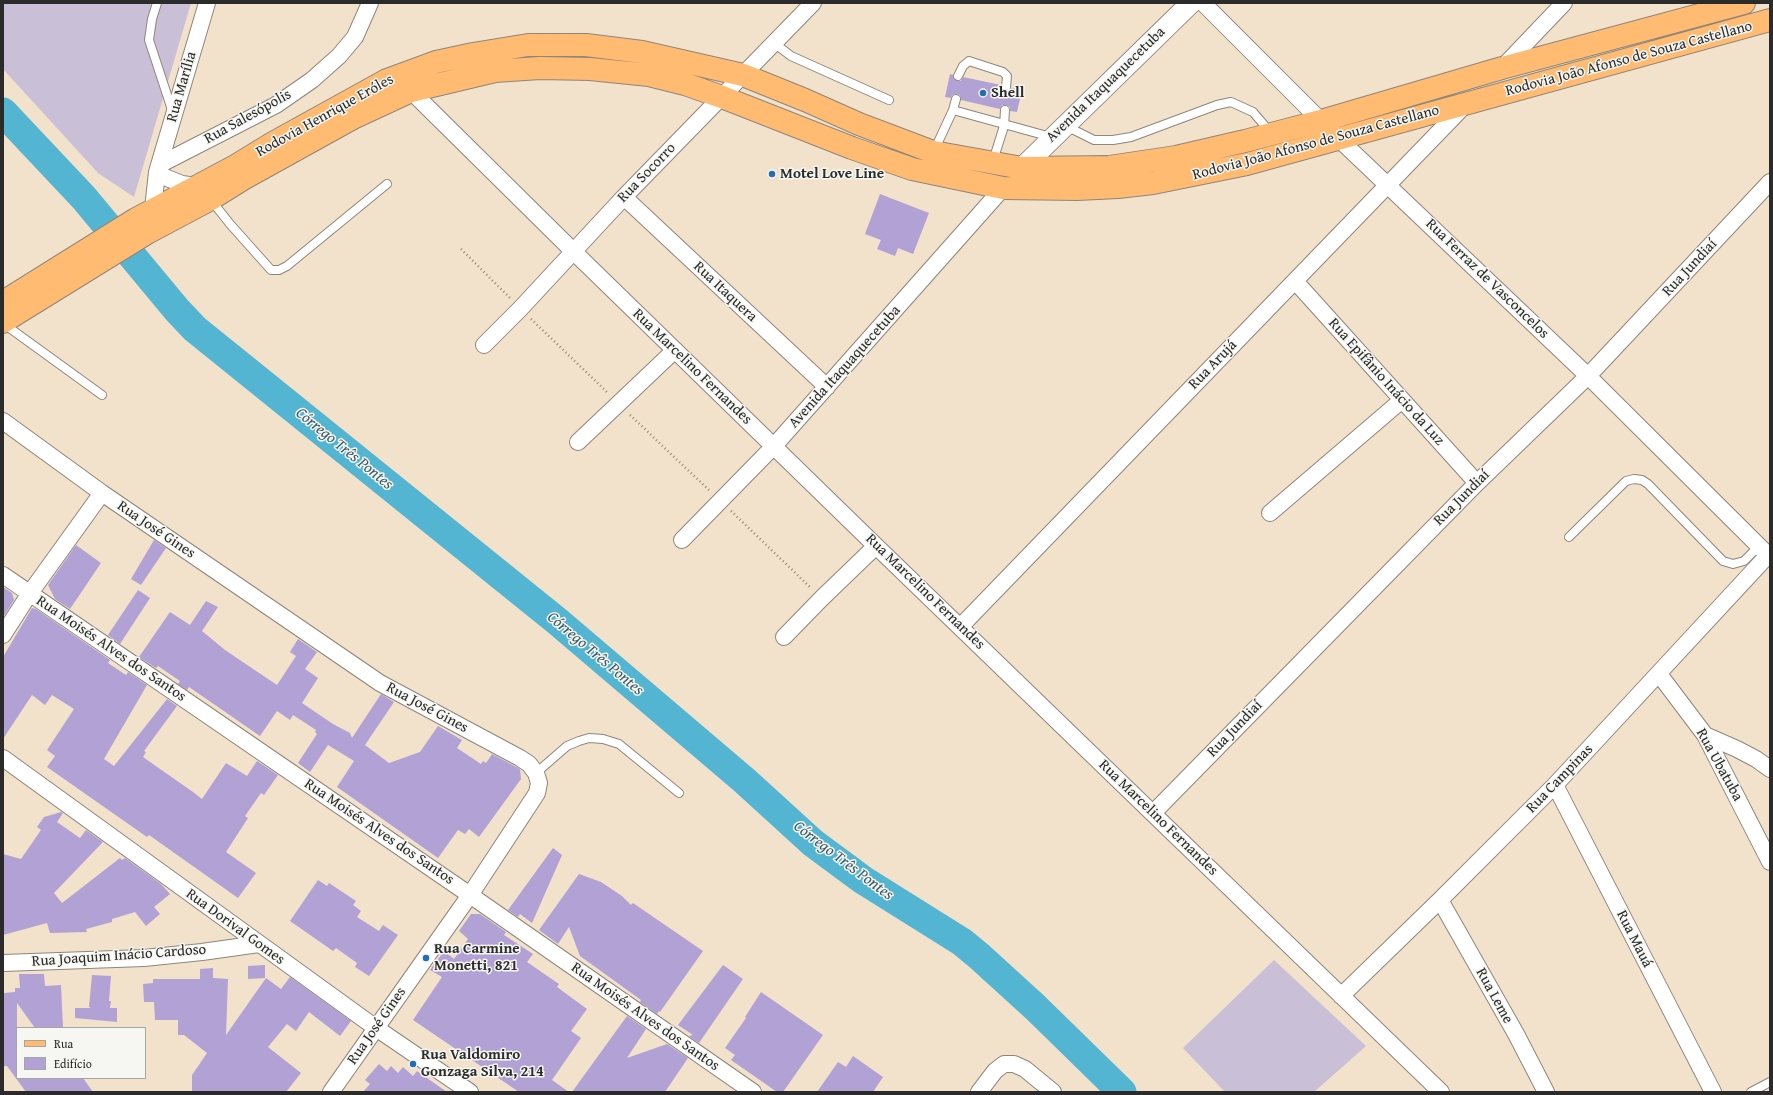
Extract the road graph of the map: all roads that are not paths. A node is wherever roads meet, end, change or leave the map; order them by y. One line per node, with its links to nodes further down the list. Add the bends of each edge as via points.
1 (157, 3): 22 (lane, via 149,40)
2 (207, 3): 22 (street, Rua Marília)
3 (370, 3): 30 (street, Rua Salesópolis, via 355,37 339,56 312,80 276,105)
4 (814, 3): 10 (street, Rua Socorro)
5 (1191, 3): 25 (street, Avenida Itaquaquecetuba)
6 (1204, 3): 23 (street, Rua Ferraz de Vasconcelos)
7 (1564, 3): 11 (street)
8 (1744, 3): 11 (main road, Rodovia João Afonso de Souza Castellano)
9 (1770, 20): 19 (main road, Rodovia João Afonso de Souza Castellano)
10 (774, 43): 12 (street, Rua Socorro); 18 (lane, via 791,56)
11 (1502, 68): 23 (main road, Rodovia João Afonso de Souza Castellano)
12 (743, 76): 16 (street, Rua Socorro); 28 (main road, Rodovia João Afonso de Souza Castellano); 36 (main road, Rodovia Henrique Eróles, via 642,52 586,45 528,45 472,54 436,62 387,80 237,165)
13 (958, 76): 14 (lane, via 969,61 1003,72 1006,76)
14 (1006, 86)
15 (411, 91): 16 (main road, Rodovia Henrique Eróles, via 495,72 540,68 590,68 649,75); 36 (main road, Rodovia Henrique Eróles, via 355,117 243,179); 40 (street, Rua Marcelino Fernandes)
16 (722, 96): 35 (main road, Rodovia João Afonso de Souza Castellano, via 852,148 912,168); 37 (street, Rua Socorro)
17 (956, 99): 20 (lane)
18 (889, 100)
19 (1466, 104): 27 (main road, Rodovia João Afonso de Souza Castellano); 34 (street, Rua Arujá)
20 (953, 110): 24 (lane); 28 (lane)
21 (1005, 110): 24 (lane)
22 (174, 115): 30 (street, Rua Marília)
23 (1321, 121): 26 (main road, Rodovia João Afonso de Souza Castellano); 27 (street, Rua Ferraz de Vasconcelos)
24 (1004, 126): 25 (lane); 29 (lane)
25 (1059, 132): 26 (lane, via 1094,140 1132,137 1231,102 1253,112); 31 (street, Avenida Itaquaquecetuba)
26 (1272, 134): 31 (main road, Rodovia João Afonso de Souza Castellano, via 1176,157 1131,164)
27 (1340, 140): 34 (street, Rua Ferraz de Vasconcelos); 35 (main road, Rodovia João Afonso de Souza Castellano, via 1248,164 1152,183 1077,189)
28 (933, 152): 29 (main road, Rodovia João Afonso de Souza Castellano)
29 (993, 163): 31 (main road, Rodovia João Afonso de Souza Castellano)
30 (158, 168): 36 (street, via 167,178); 38 (street, Rua Marília)
31 (1022, 168)
32 (1770, 182): 46 (street, Rua Jundiaí)
33 (387, 184): 36 (lane, via 279,270 271,270)
34 (1388, 185): 41 (street, Rua Arujá); 46 (street, Rua Ferraz de Vasconcelos)
35 (1003, 188): 47 (street, Avenida Itaquaquecetuba)
36 (204, 192): 38 (main road, Rodovia Henrique Eróles)
37 (624, 197): 40 (street, Rua Socorro); 47 (street, Rua Itaquera)
38 (145, 220): 39 (main road, Rodovia Henrique Eróles)
39 (104, 249): 42 (main road); 43 (main road)
40 (573, 251): 44 (street, Rua Socorro); 45 (street, Rua Marcelino Fernandes)
41 (1295, 281): 49 (street, Rua Epifânio Inácio da Luz); 62 (street, Rua Arujá)
42 (3, 302)
43 (3, 323): 48 (lane)
44 (484, 345)
45 (675, 350): 51 (street); 52 (street, Rua Marcelino Fernandes)
46 (1588, 376): 53 (street, Rua Jundiaí); 59 (street, Rua Ferraz de Vasconcelos)
47 (827, 387): 52 (street, Avenida Itaquaquecetuba)
48 (102, 395)
49 (1402, 400): 53 (street, Rua Epifânio Inácio da Luz); 55 (street)
50 (3, 421): 54 (street, Rua José Gines)
51 (578, 442)
52 (774, 446): 57 (street, Avenida Itaquaquecetuba); 58 (street, Rua Marcelino Fernandes)
53 (1476, 483): 72 (street, Rua Jundiaí)
54 (102, 493): 61 (street); 69 (street, Rua José Gines, via 380,683 529,764)
55 (1270, 513)
56 (1569, 537): 59 (lane, via 1626,482 1634,479 1648,484 1723,561 1733,564)
57 (682, 540)
58 (876, 546): 62 (street, Rua Marcelino Fernandes); 64 (street)
59 (1767, 553): 65 (street, Rua Campinas)
60 (3, 575): 61 (street, Rua Moisés Alves dos Santos)
61 (30, 593): 63 (street); 74 (street, Rua Moisés Alves dos Santos)
62 (961, 626): 72 (street, Rua Marcelino Fernandes)
63 (3, 635)
64 (784, 637)
65 (1659, 674): 66 (street, Rua Ubatuba); 70 (street, Rua Campinas)
66 (1705, 735): 68 (street, via 1737,749); 73 (street, Rua Ubatuba)
67 (3, 758): 76 (street, Rua Dorival Gomes)
68 (1770, 769)
69 (536, 773): 71 (lane, via 567,746 590,738 603,739 619,744); 74 (street, Rua José Gines, via 539,782 537,793)
70 (1555, 785): 75 (street, Rua Campinas); 88 (street, Rua Mauá)
71 (679, 793)
72 (1153, 814): 78 (street, Rua Marcelino Fernandes)
73 (1770, 862)
74 (470, 894): 79 (street, Rua José Gines); 83 (street, Rua Moisés Alves dos Santos)
75 (1440, 900): 78 (street, Rua Campinas); 87 (street, Rua Leme)
76 (259, 944): 77 (street, Rua Joaquim Inácio Cardoso, via 144,958); 79 (street, Rua Dorival Gomes)
77 (3, 963)
78 (1341, 996): 86 (street, Rua Marcelino Fernandes)
79 (376, 1028): 81 (street, Rua José Gines); 82 (street, Rua Dorival Gomes)
80 (1770, 1082): 89 (lane)
81 (331, 1092)
82 (470, 1092)
83 (753, 1092)
84 (979, 1092): 85 (street, via 995,1071 1004,1064 1014,1064 1025,1069)
85 (1053, 1092)
86 (1441, 1092)
87 (1546, 1092)
88 (1713, 1092)
89 (1751, 1092)

